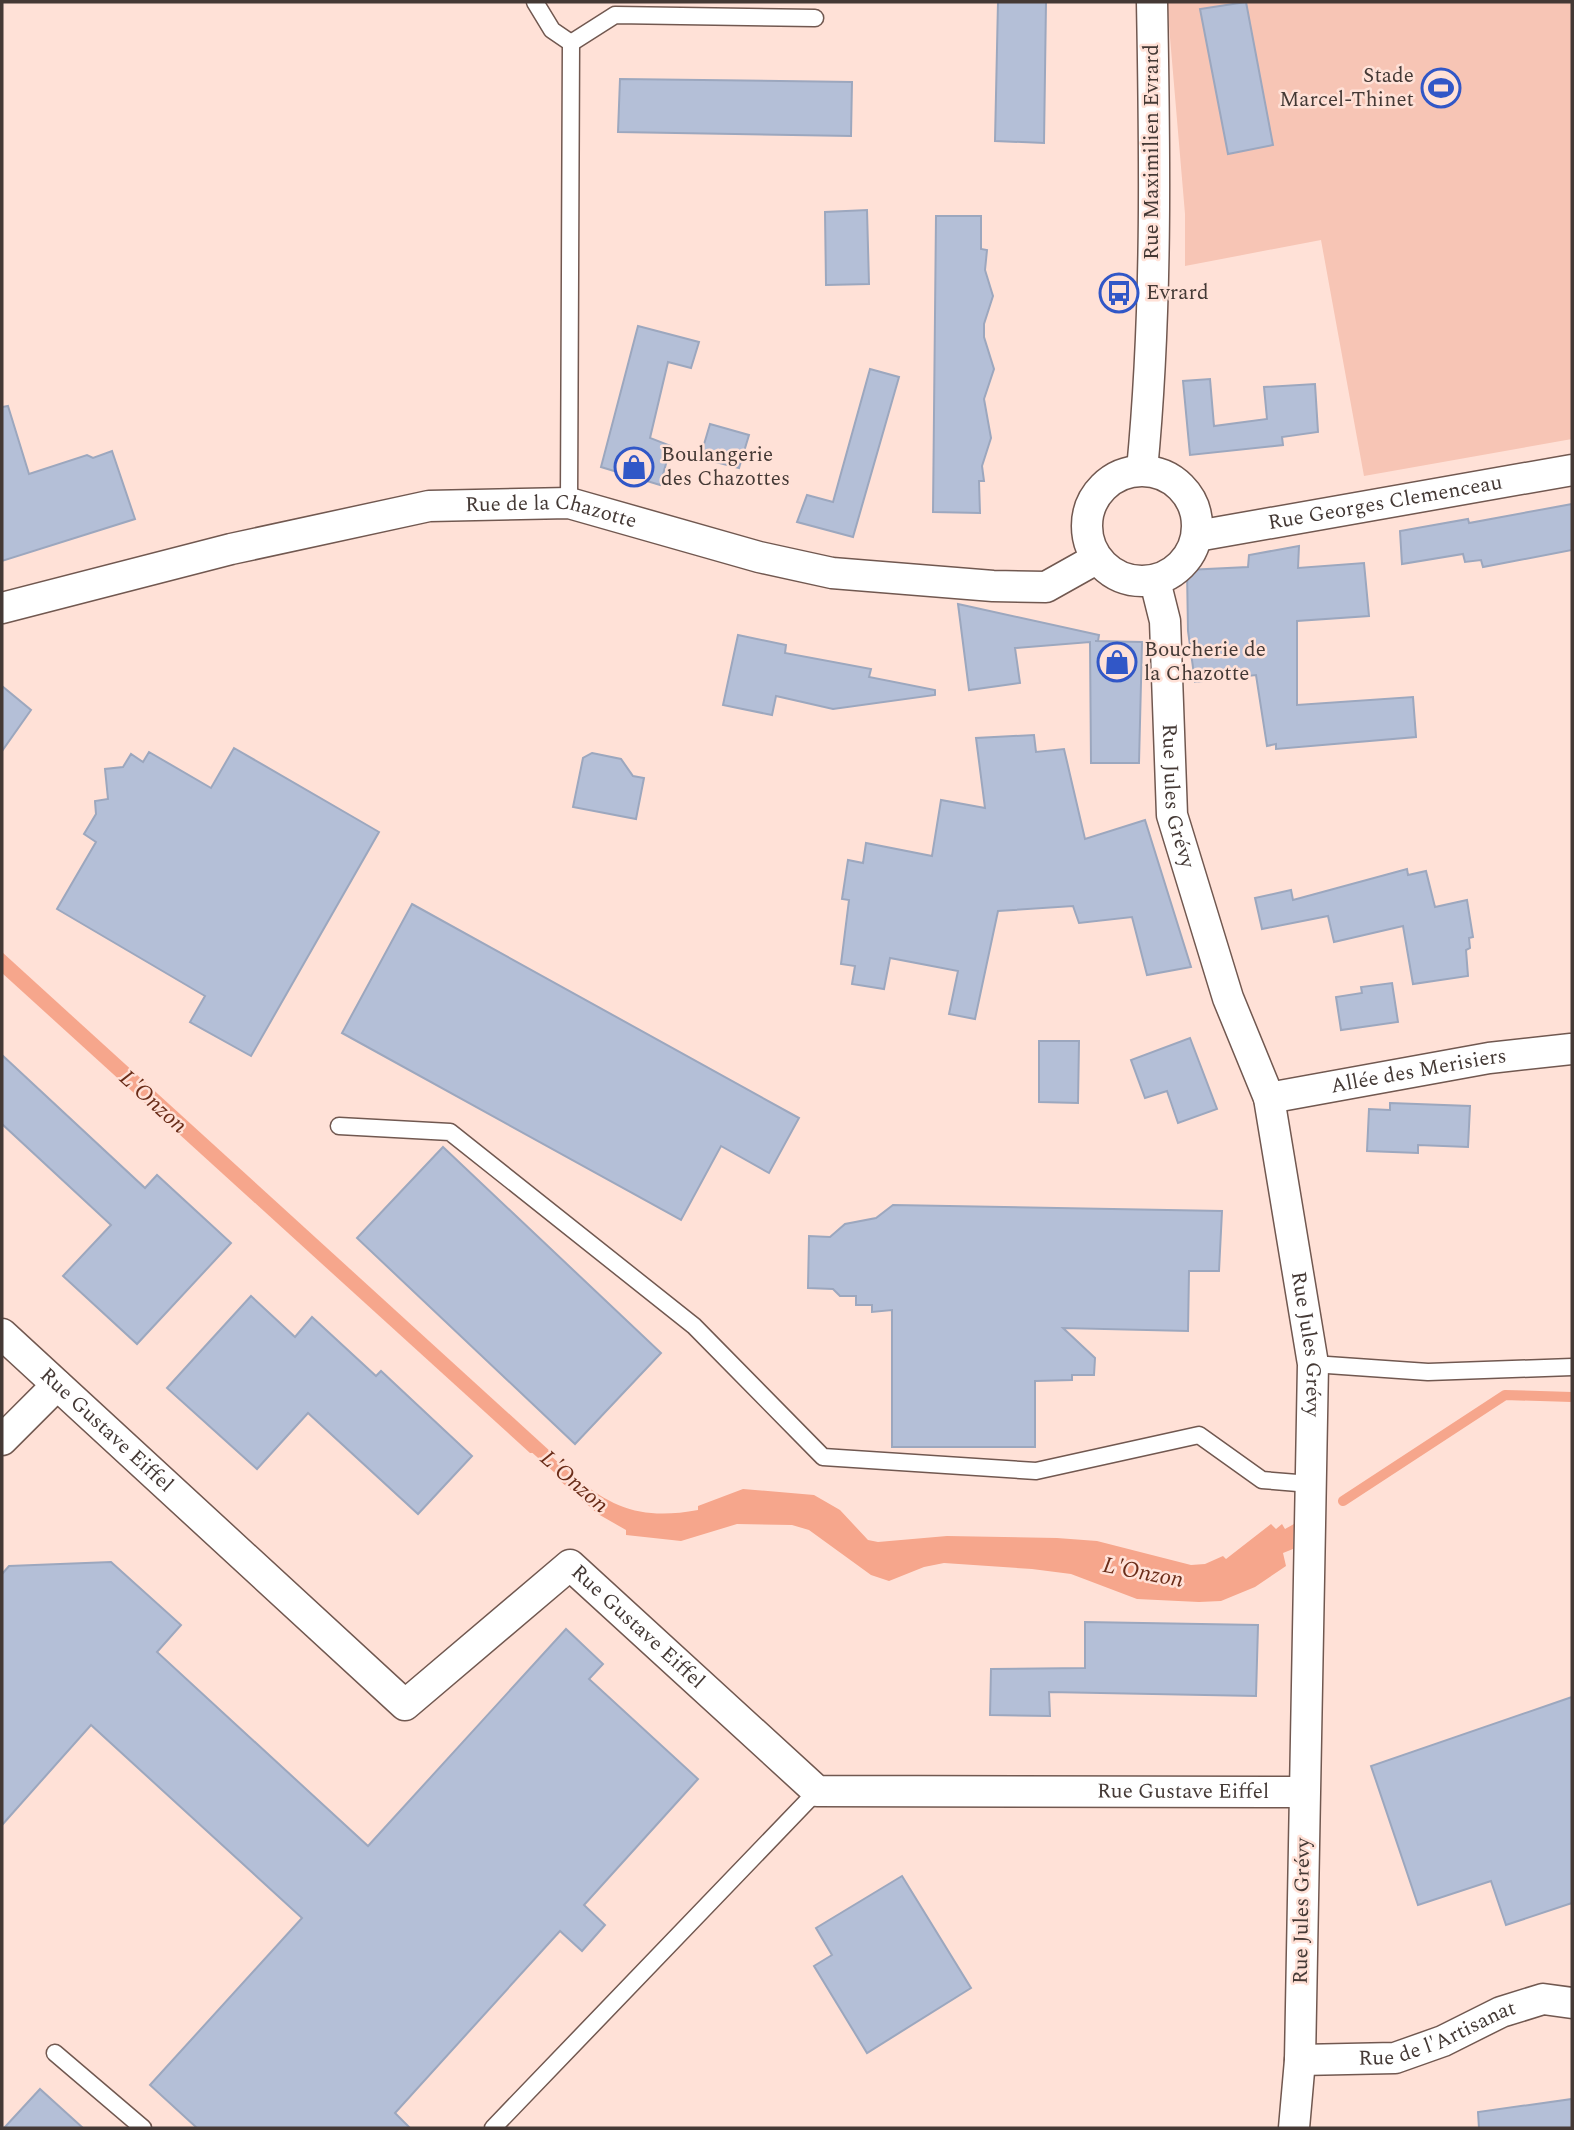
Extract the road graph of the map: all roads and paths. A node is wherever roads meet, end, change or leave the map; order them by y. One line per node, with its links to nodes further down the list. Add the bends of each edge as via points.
1 (535, 2): 4 (lane, via 552,30)
2 (1152, 2): 5 (street, Rue Maximilien Evrard, via 1151,377)
3 (815, 18): 4 (lane, via 615,15)
4 (571, 43): 7 (lane)
5 (1142, 470): 8 (street, via 1162,474 1178,484 1197,516); 9 (street, via 1104,484 1092,500 1086,520 1087,541)
6 (1572, 470): 8 (street, Rue Georges Clemenceau)
7 (569, 503): 9 (street, Rue de la Chazotte, via 832,573 1046,587); 11 (street, Rue de la Chazotte, via 429,506 231,549)
8 (1196, 536): 10 (street, via 1189,556 1175,572)
9 (1097, 559): 10 (street, via 1112,574 1133,582)
10 (1155, 581): 13 (street, Rue Jules Grévy, via 1165,621 1171,815 1228,999)
11 (2, 608)
12 (1572, 1044): 13 (street, Allée des Merisiers)
13 (1269, 1098): 16 (street, Rue Jules Grévy)
14 (339, 1126): 20 (lane, via 450,1132 694,1326 823,1457 1036,1471 1199,1435 1262,1480)
15 (2, 1334): 18 (street, Rue Gustave Eiffel)
16 (1313, 1364): 17 (lane, via 1428,1373); 20 (street, Rue Jules Grévy)
17 (1572, 1367)
18 (57, 1385): 19 (street); 21 (street, Rue Gustave Eiffel, via 405,1705 570,1565)
19 (2, 1440)
20 (1310, 1484): 22 (street, Rue Jules Grévy)
21 (817, 1791): 22 (street, Rue Gustave Eiffel); 27 (lane)
22 (1304, 1792): 25 (street, Rue Jules Grévy)
23 (1572, 2003): 25 (street, Rue de l'Artisanat, via 1543,1999 1501,2012 1443,2041 1395,2058)
24 (55, 2053): 26 (lane)
25 (1300, 2060): 28 (street, Rue Jules Grévy)
26 (143, 2128)
27 (493, 2128)
28 (1294, 2128)

